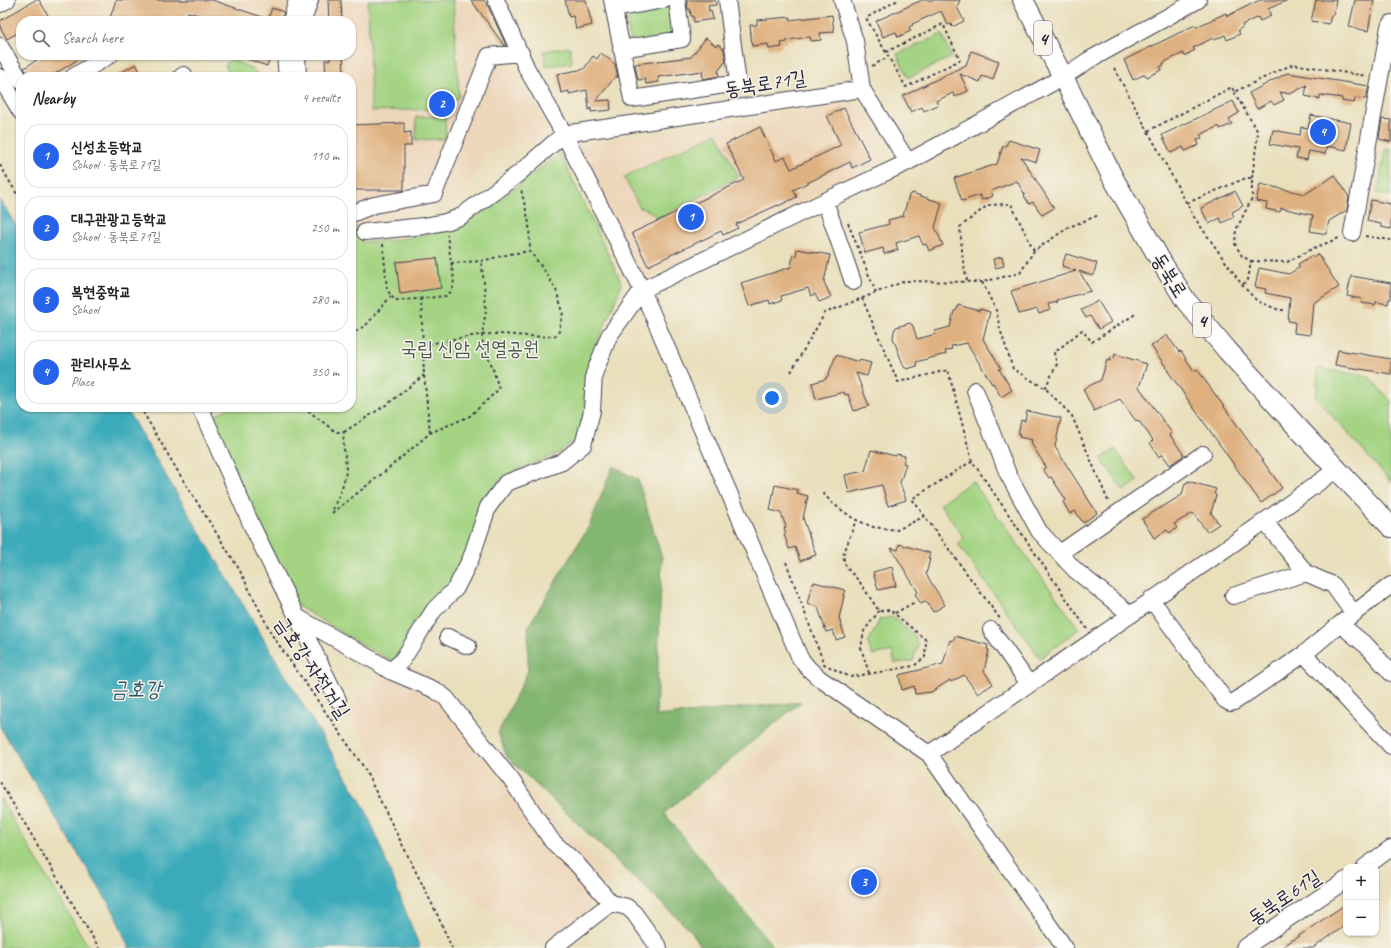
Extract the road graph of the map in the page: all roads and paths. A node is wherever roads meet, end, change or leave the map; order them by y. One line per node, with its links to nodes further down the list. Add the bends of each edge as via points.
1 (7, 0): 12 (street)
2 (297, 0): 14 (street)
3 (310, 0): 15 (street)
4 (496, 0): 20 (street)
5 (664, 0): 13 (street)
6 (678, 0): 18 (street, via 682,39)
7 (727, 0): 18 (street, via 738,83 632,99)
8 (842, 0): 27 (street, via 855,41)
9 (898, 0): 19 (path, via 866,18)
10 (1023, 0): 33 (main road, 동북로 / 4)
11 (1198, 0): 33 (street)
12 (0, 4)
13 (613, 5): 18 (street)
14 (292, 16)
15 (305, 16)
16 (1391, 23): 34 (street)
17 (0, 46): 22 (street)
18 (621, 49)
19 (886, 52): 21 (path); 21 (path, via 943,24 960,60 906,87)
20 (521, 53): 39 (street, via 527,69); 47 (street, via 489,56 434,194 374,205)
21 (888, 56): 27 (path, via 869,68)
22 (10, 59): 28 (street)
23 (102, 60): 29 (street)
24 (285, 60): 30 (street)
25 (297, 60): 31 (street)
26 (1114, 68): 38 (path)
27 (859, 70): 35 (street)
28 (16, 72)
29 (81, 72)
30 (287, 72)
31 (298, 72)
32 (0, 77): 37 (street)
33 (1063, 77): 40 (street); 83 (main road, 동북로 / 4, via 1113,178 1186,301)
34 (1380, 78): 36 (path, via 1293,64); 52 (street)
35 (862, 89): 39 (street, 동북로71길); 40 (street)
36 (1234, 92): 38 (path, via 1232,87); 43 (path, via 1258,132)
37 (16, 104)
38 (1148, 131): 46 (path)
39 (564, 134): 42 (street); 63 (street)
40 (908, 162): 45 (street)
41 (0, 165): 44 (path)
42 (518, 174): 49 (street, via 460,217); 55 (path, via 529,223)
43 (1252, 178): 46 (path, via 1246,178); 56 (path, via 1252,198 1236,230 1235,244 1242,256)
44 (16, 192)
45 (825, 201): 60 (street); 63 (street)
46 (1187, 203): 62 (path)
47 (356, 212)
48 (1099, 215): 54 (path, via 1069,226)
49 (446, 222): 50 (street); 58 (path)
50 (382, 231): 51 (street); 64 (path, via 387,289)
51 (365, 232)
52 (1352, 234): 53 (path); 56 (path, via 1314,248 1287,262)
53 (1391, 240)
54 (1034, 250): 59 (path, via 1011,204 988,205 960,227); 61 (path, via 1020,273)
55 (530, 251): 57 (path); 70 (path, via 556,290 563,312 558,335)
56 (1251, 260): 62 (path, via 1248,280)
57 (481, 261): 58 (path); 70 (path, via 486,310)
58 (451, 263): 65 (path, via 454,280 452,291 446,296)
59 (967, 281): 61 (path); 66 (path, via 905,281)
60 (853, 282)
61 (982, 282): 74 (path, via 996,310 1013,369)
62 (1242, 285): 67 (path, via 1257,301)
63 (642, 290): 108 (street, via 609,336 594,374 592,411 583,444 562,462 506,483 488,507 472,558 456,588 434,610 401,662); 114 (street, via 800,658 819,678)
64 (391, 296): 65 (path, via 396,301); 69 (path, via 367,324)
65 (421, 298): 71 (path)
66 (862, 298): 72 (path, via 825,312); 82 (path, via 898,382 948,370)
67 (1284, 310)
68 (1137, 312): 74 (path, via 1092,342 1082,330 1054,353 1057,364)
69 (356, 332)
70 (482, 335): 71 (path); 80 (path, via 483,345 499,389 470,416)
71 (422, 345): 73 (path)
72 (791, 372)
73 (424, 375): 79 (path); 80 (path)
74 (1045, 388): 86 (path, via 1072,416)
75 (975, 390): 90 (street, via 1008,474 1039,531)
76 (143, 412): 121 (path, 금호강 자전거길, via 239,569 272,635 364,766)
77 (202, 412): 101 (street)
78 (310, 412): 79 (path, via 336,432)
79 (344, 432): 80 (path, via 346,471 332,513)
80 (430, 433)
81 (1203, 454): 86 (street)
82 (972, 461): 85 (path, via 912,499); 105 (path)
83 (1337, 469): 88 (street); 89 (main road, 동북로 / 4)
84 (823, 493): 87 (path, via 832,503)
85 (924, 516): 87 (path, via 897,530 873,527); 103 (path)
86 (1114, 516): 90 (street)
87 (856, 520): 97 (path, via 842,556 846,567)
88 (1265, 522): 92 (street); 95 (street)
89 (1391, 526)
90 (1060, 553): 100 (street, via 1075,570)
91 (786, 562): 109 (path, via 824,664 850,677)
92 (1306, 573): 94 (street); 99 (street, via 1333,585)
93 (1391, 585): 99 (street)
94 (1233, 596)
95 (1151, 600): 100 (street); 107 (street, via 1222,699 1228,702 1234,702)
96 (915, 602): 98 (path)
97 (879, 611): 98 (path, via 890,610); 109 (path, via 864,631 861,648)
98 (895, 613): 109 (path, via 926,640 925,658 914,666)
99 (1354, 614): 102 (street)
100 (1131, 615): 105 (street)
101 (296, 617): 108 (street); 112 (street)
102 (1340, 624): 107 (street); 110 (street, via 1368,647)
103 (998, 627): 111 (street)
104 (448, 637): 106 (street)
105 (1095, 640): 111 (street)
106 (468, 646)
107 (1304, 654): 113 (street)
108 (390, 671): 119 (street, via 435,690 446,698 512,781 552,841)
109 (869, 673)
110 (1391, 673)
111 (1029, 684): 114 (street)
112 (338, 700)
113 (1391, 746)
114 (929, 754): 124 (street)
115 (0, 782): 120 (path)
116 (1391, 848): 117 (street)
117 (1369, 864)
118 (1343, 882): 125 (street, 동북로61길)
119 (612, 903): 122 (street); 123 (street, via 627,907 634,913)
120 (99, 948)
121 (452, 948)
122 (553, 948)
123 (659, 948)
124 (1065, 948)
125 (1244, 948)

